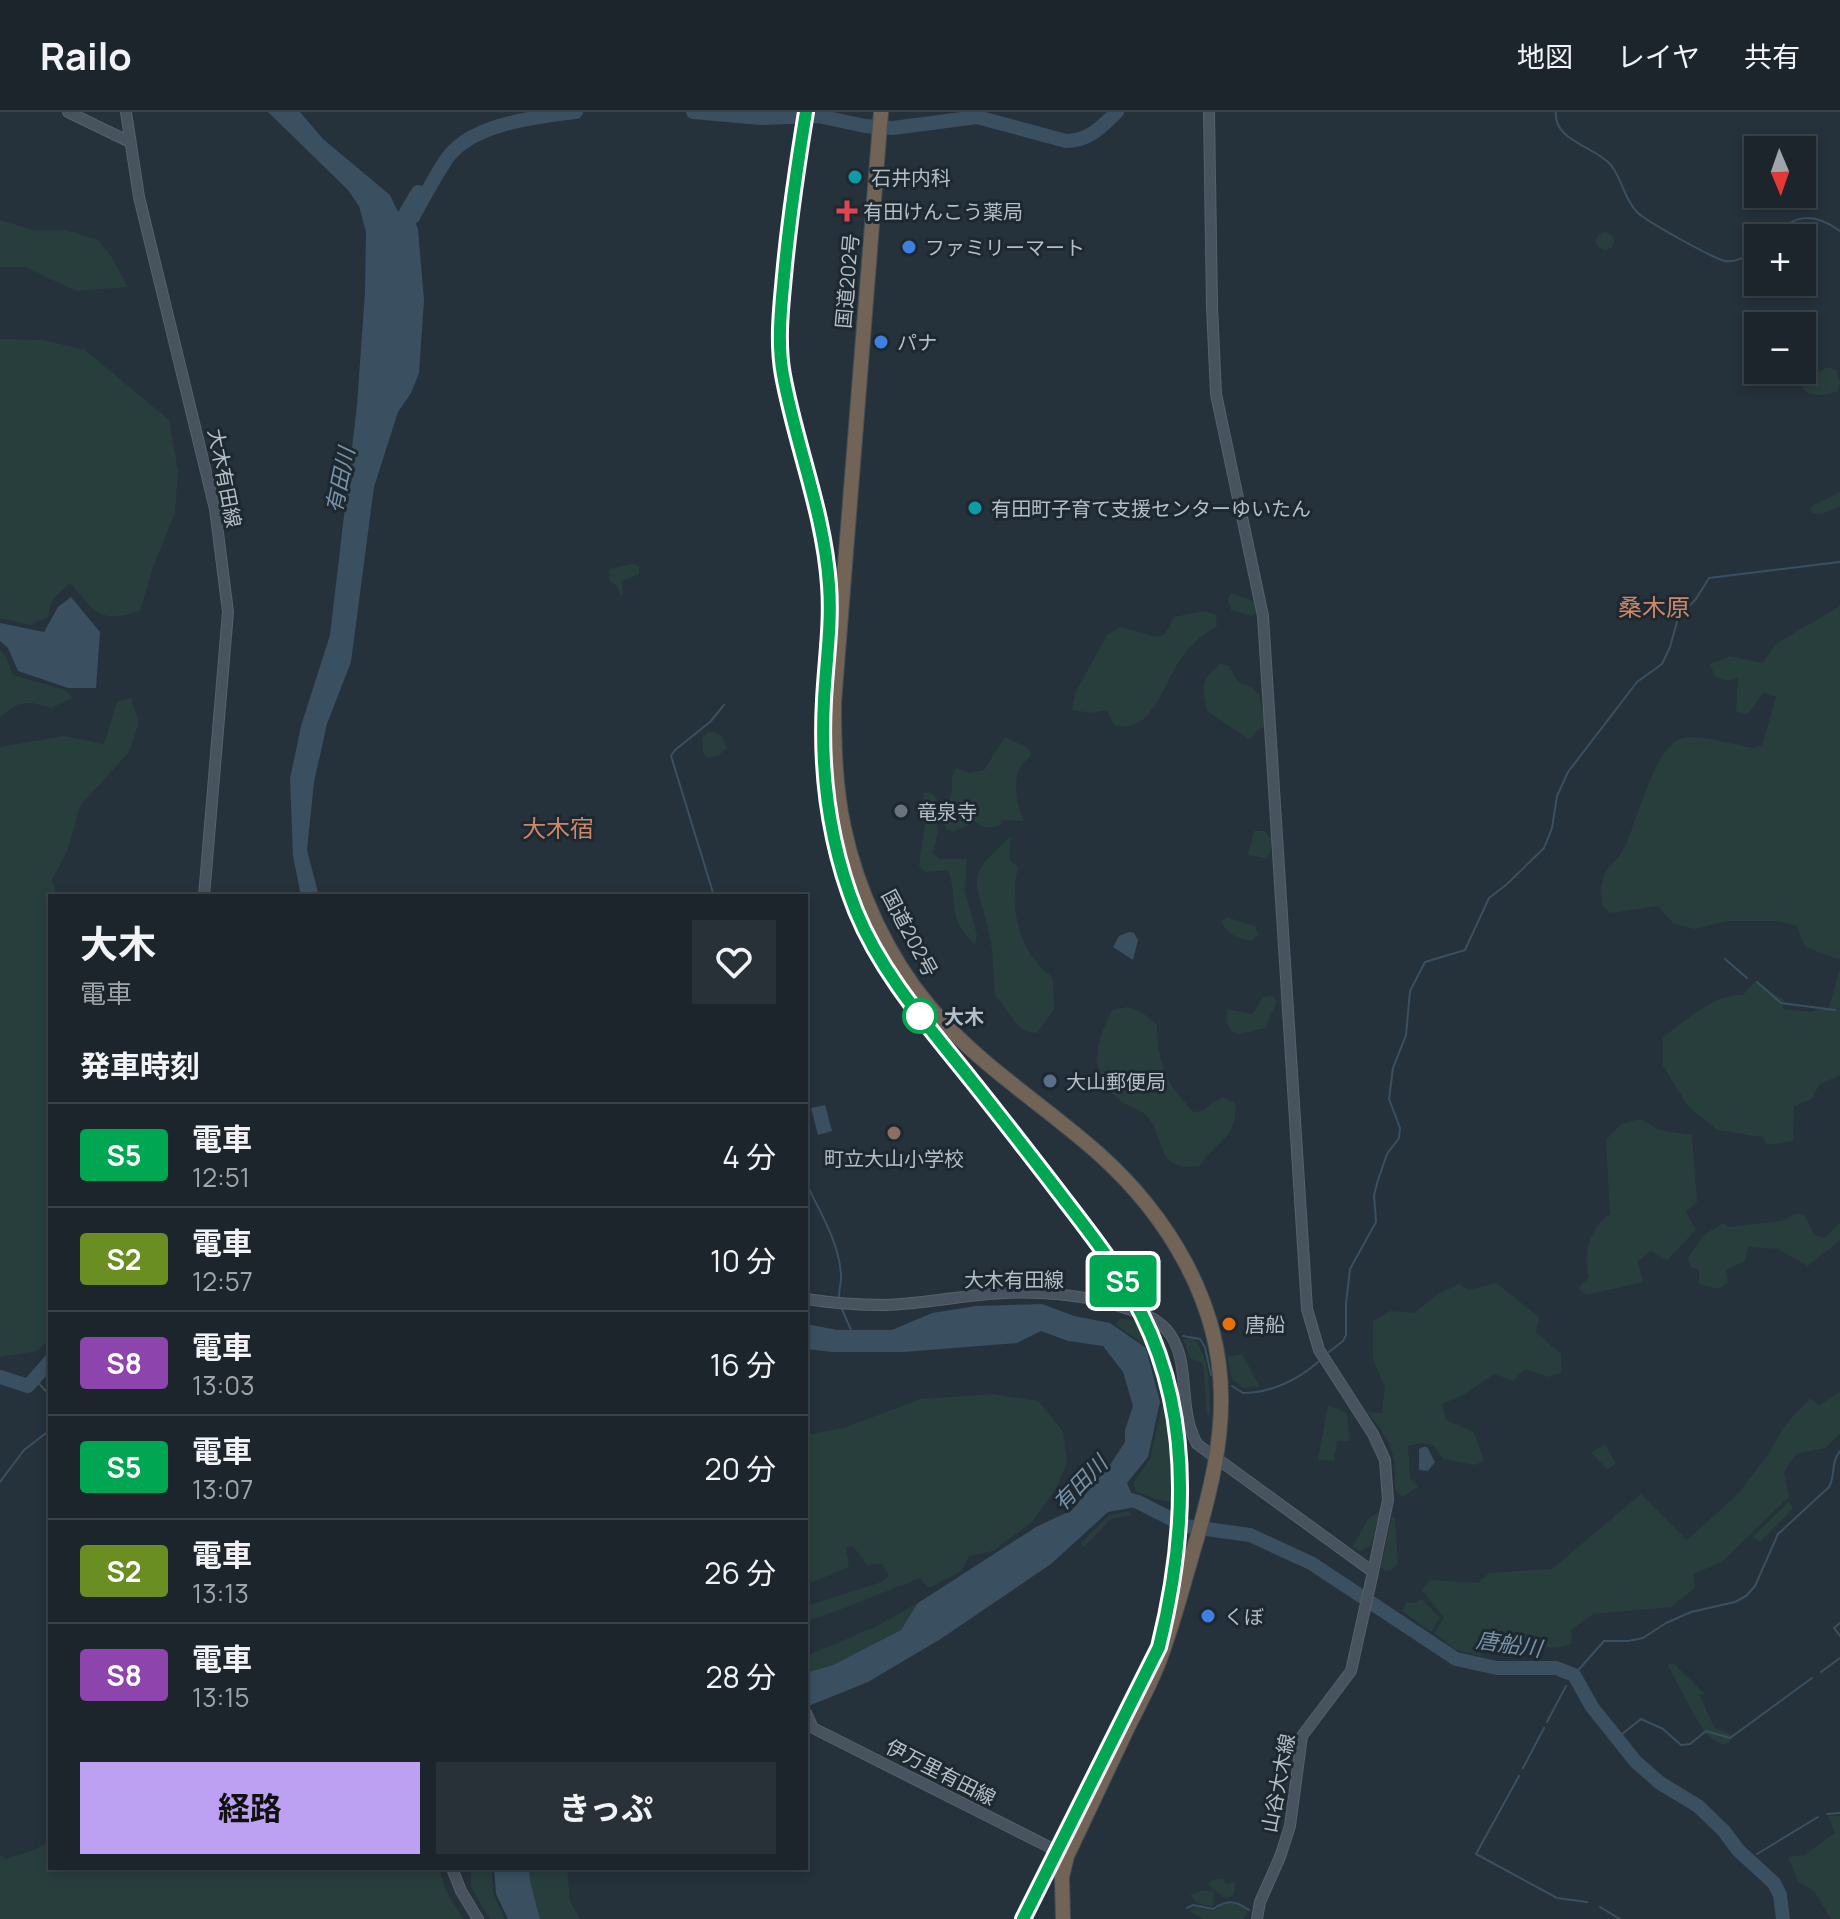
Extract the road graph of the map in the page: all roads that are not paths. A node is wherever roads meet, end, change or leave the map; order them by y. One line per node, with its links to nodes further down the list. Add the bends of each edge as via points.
1 (68, 112): 5 (main road)
2 (126, 112): 5 (main road)
3 (1209, 112): 9 (main road, 山谷大木線, via 1216,394 1263,616 1305,1297 1319,1350 1385,1460 1388,1500)
4 (881, 113): 8 (highway, 国道202号, via 834,703 844,828 880,929 926,1003 978,1056 1099,1154 1170,1236 1213,1335 1221,1392)
5 (130, 142): 6 (main road, 大木有田線, via 215,509 228,612)
6 (204, 894)
7 (808, 1299): 8 (main road, 大木有田線, via 886,1305 993,1293 1044,1294 1118,1305 1150,1316 1165,1327 1182,1361 1188,1429)
8 (1215, 1460): 9 (main road); 11 (highway, 国道202号, via 1182,1595 1159,1662)
9 (1373, 1572): 15 (main road, 山谷大木線, via 1351,1671 1302,1736 1290,1826)
10 (808, 1718): 11 (main road, 伊万里有田線, via 813,1728)
11 (1067, 1856): 14 (highway, 国道202号)
12 (453, 1870): 13 (main road)
13 (478, 1919)
14 (1063, 1919)
15 (1257, 1919)

